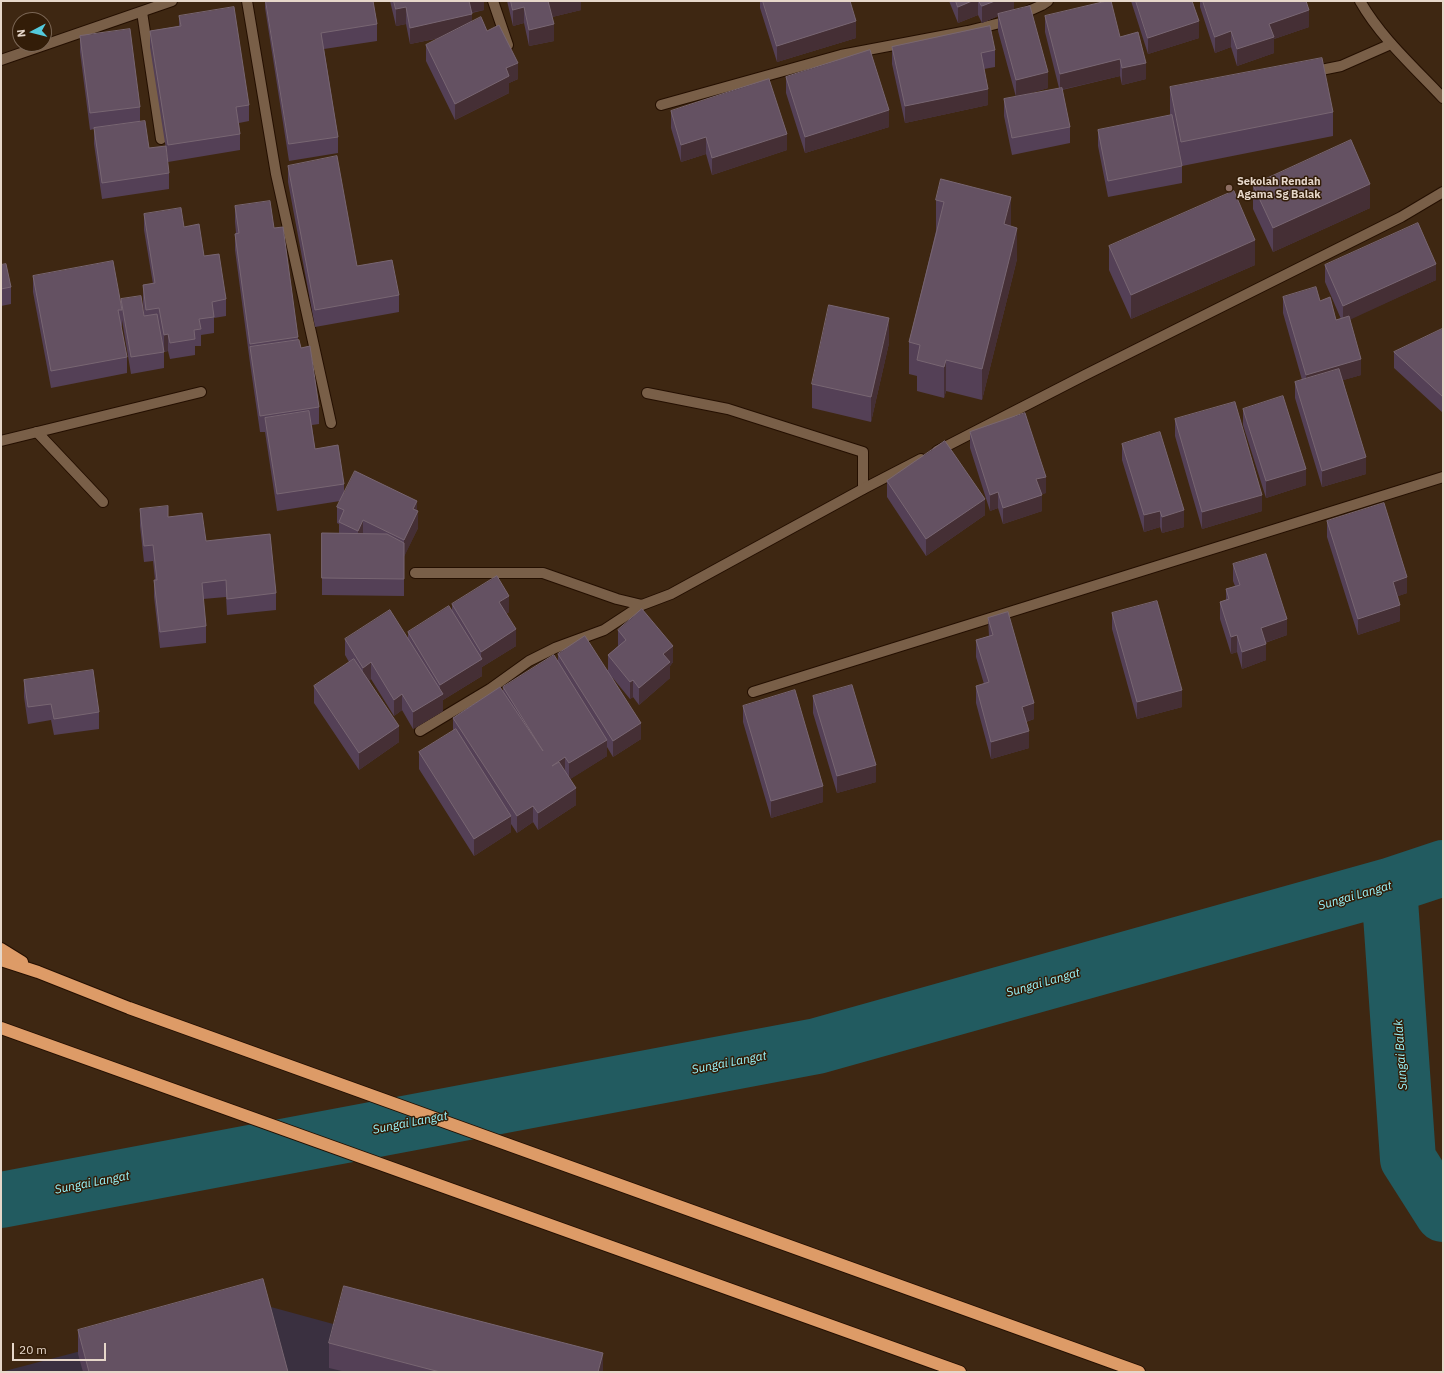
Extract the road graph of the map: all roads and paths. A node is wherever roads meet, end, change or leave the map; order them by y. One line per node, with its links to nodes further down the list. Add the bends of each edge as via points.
1 (172, 1): 6 (street)
2 (247, 1): 17 (street, via 276,174)
3 (493, 1): 8 (street)
4 (1048, 1): 12 (street, via 1004,22 841,55)
5 (1360, 1): 7 (street)
6 (142, 12): 9 (street); 13 (street)
7 (1391, 44): 10 (street, via 1341,66); 11 (street)
8 (510, 52)
9 (1, 60)
10 (1302, 74)
11 (1443, 98)
12 (661, 105)
13 (161, 139)
14 (1442, 195): 21 (street)
15 (201, 392): 18 (street)
16 (647, 393): 21 (street, via 728,409 863,452)
17 (331, 423)
18 (37, 432): 19 (street); 22 (street)
19 (1, 441)
20 (1443, 477): 25 (street)
21 (863, 489): 24 (street, via 671,594)
22 (103, 502)
23 (415, 573): 24 (street, via 543,573)
24 (642, 605): 26 (street, via 604,630 555,648 529,661 490,689)
25 (753, 692)
26 (420, 731)
27 (1, 949): 29 (highway)
28 (1, 960): 29 (highway)
29 (38, 972): 32 (highway, via 129,1008)
30 (2, 1028): 31 (highway)
31 (960, 1372)
32 (1139, 1372)

